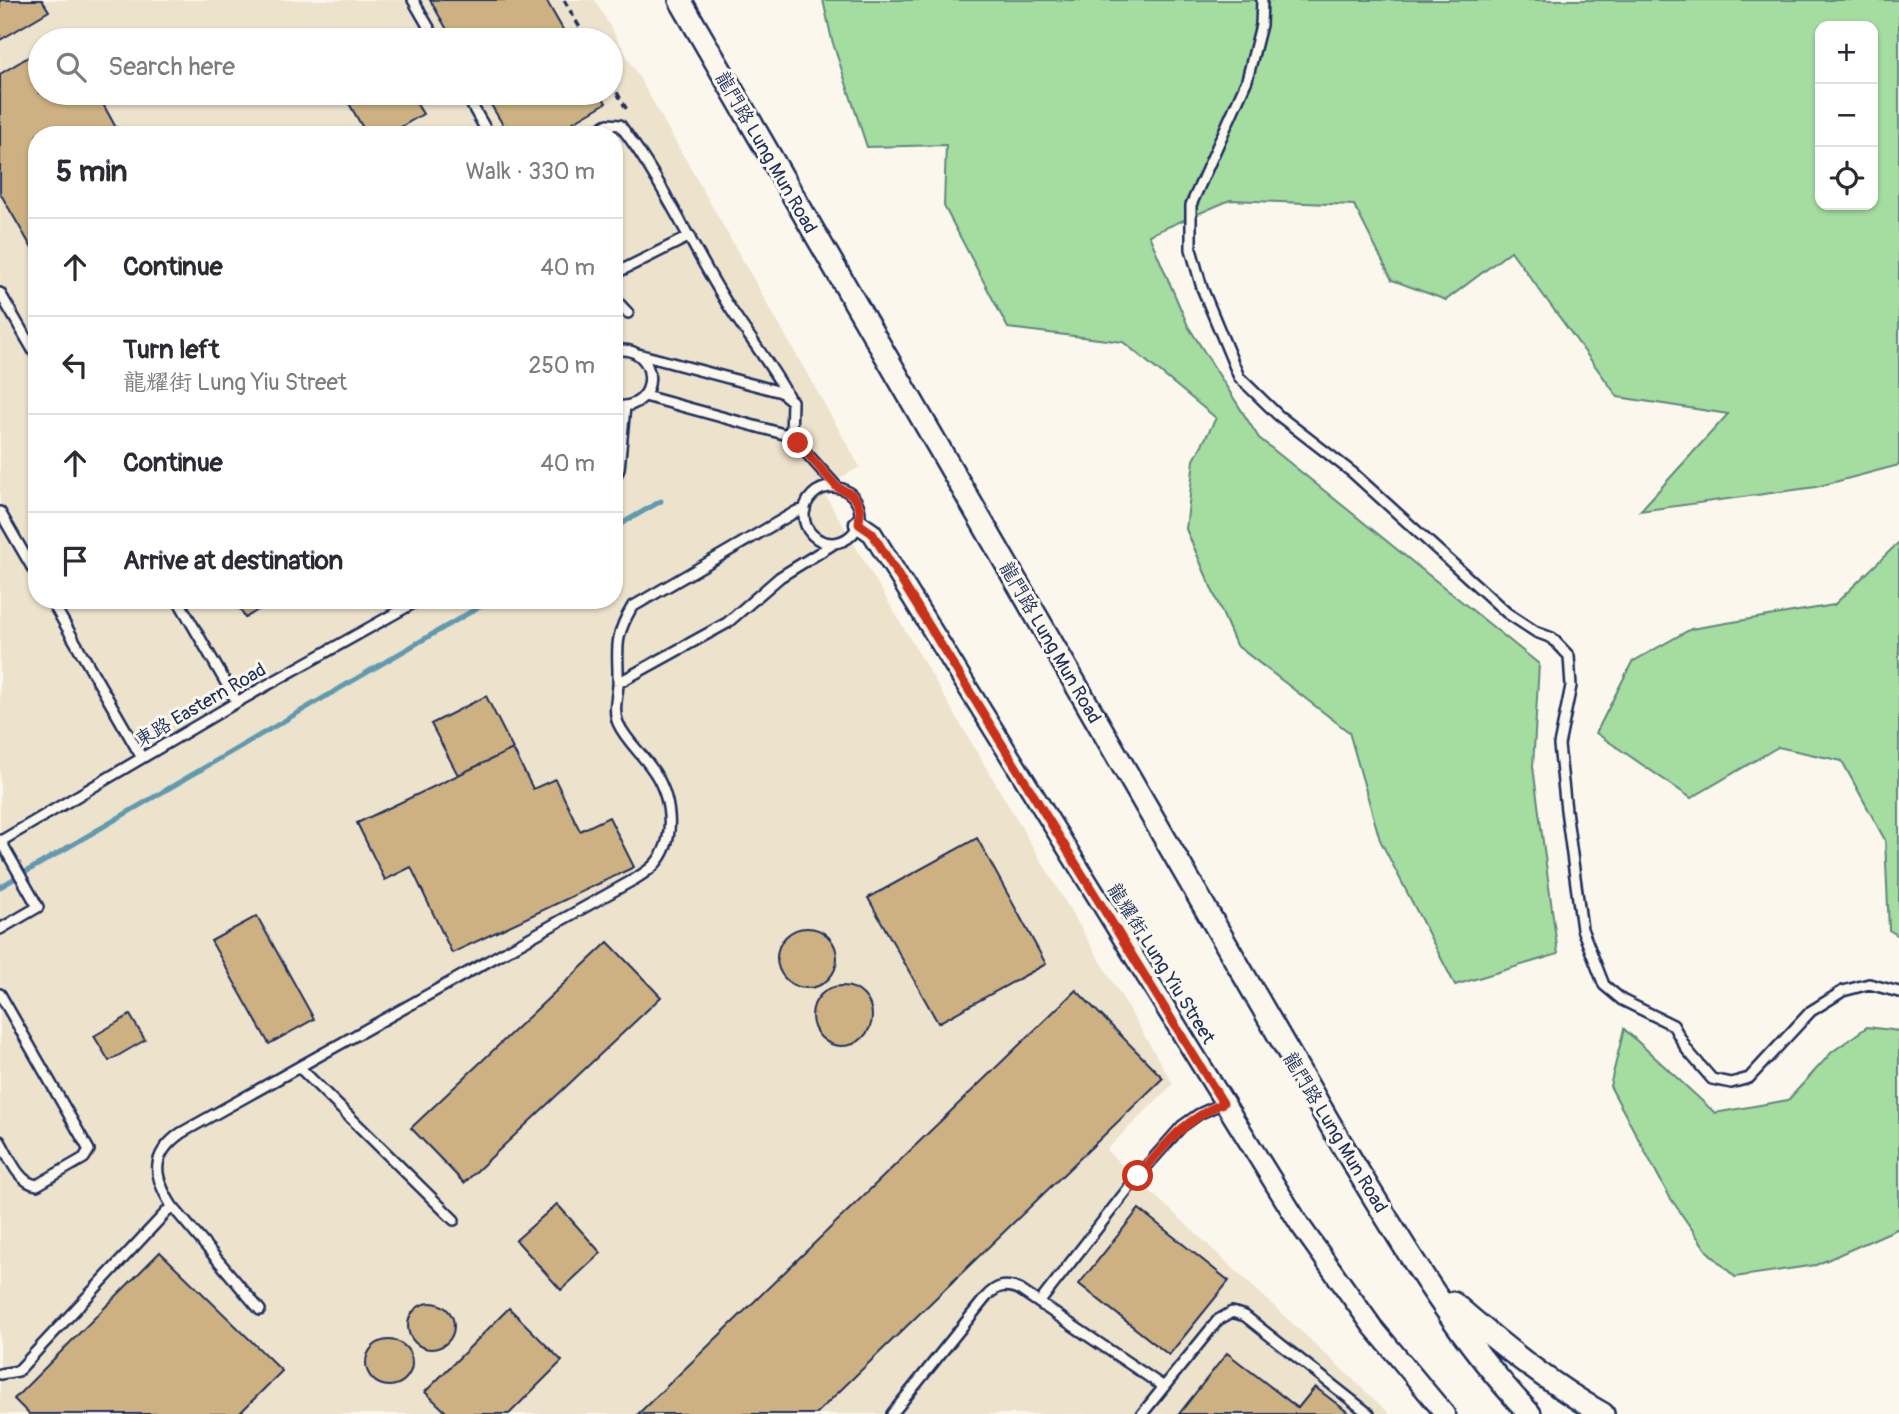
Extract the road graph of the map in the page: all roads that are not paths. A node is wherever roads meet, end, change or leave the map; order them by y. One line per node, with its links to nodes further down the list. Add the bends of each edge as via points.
1 (413, 0): 4 (lane)
2 (680, 0): 44 (street, 龍門路 Lung Mun Road, via 1327,1119)
3 (1262, 0): 37 (lane, via 1261,25 1247,80 1191,205 1191,249 1202,288 1239,377 1507,613 1552,638 1569,656 1571,686 1559,745 1582,929 1604,985 1622,1000 1673,1025 1712,1079 1731,1083 1749,1078 1811,1011 1843,991 1869,984)
4 (429, 28)
5 (472, 105): 6 (lane)
6 (484, 126)
7 (604, 126): 8 (lane)
8 (621, 126)
9 (623, 129): 10 (lane)
10 (690, 236): 11 (lane); 19 (lane)
11 (623, 270)
12 (0, 293): 15 (lane)
13 (623, 308): 14 (lane)
14 (628, 313)
15 (28, 341)
16 (623, 350): 17 (lane)
17 (638, 354): 18 (lane, via 649,369); 19 (lane)
18 (645, 396): 20 (lane); 22 (lane)
19 (788, 396): 22 (lane, via 792,401)
20 (625, 407): 21 (lane)
21 (623, 428)
22 (791, 436): 23 (lane)
23 (837, 487): 24 (lane, via 816,492); 26 (lane, via 857,501)
24 (805, 510): 27 (lane, via 810,533); 32 (lane, via 632,607 621,625 616,651)
25 (0, 512): 28 (lane)
26 (859, 524): 27 (lane, via 852,536); 40 (street, 龍耀街 Lung Yiu Street, via 872,533)
27 (835, 543): 32 (lane, via 780,578 727,623)
28 (28, 560)
29 (56, 609): 34 (lane)
30 (183, 609): 33 (lane)
31 (403, 609): 33 (lane, 東路 Eastern Road)
32 (618, 683): 39 (lane, via 616,719 652,768 669,812 664,850 653,865)
33 (237, 702): 34 (lane, 東路 Eastern Road)
34 (142, 758): 35 (lane, 東路 Eastern Road)
35 (0, 841): 36 (lane, 東路 Eastern Road, via 38,907)
36 (0, 929)
37 (1899, 992)
38 (0, 994): 41 (lane, via 89,1150 84,1158 32,1185 23,1180)
39 (299, 1067): 42 (lane, via 169,1141 158,1160 158,1176); 43 (lane)
40 (1223, 1103): 45 (lane, via 1182,1126); 52 (street, 龍耀街 Lung Yiu Street, via 1300,1225 1372,1326)
41 (0, 1141)
42 (172, 1206): 46 (lane); 47 (lane, via 18,1371)
43 (454, 1220)
44 (1427, 1281): 53 (street, 龍門路 Lung Mun Road, via 1495,1378); 54 (street, 龍門路 Lung Mun Road, via 1508,1351)
45 (1039, 1303): 48 (lane); 49 (lane, via 1011,1286 994,1289)
46 (260, 1310)
47 (0, 1374)
48 (1164, 1387): 50 (lane); 51 (lane, via 1218,1320 1232,1312 1245,1316)
49 (892, 1414)
50 (1142, 1414)
51 (1369, 1414)
52 (1445, 1414)
53 (1530, 1414)
54 (1603, 1414)

